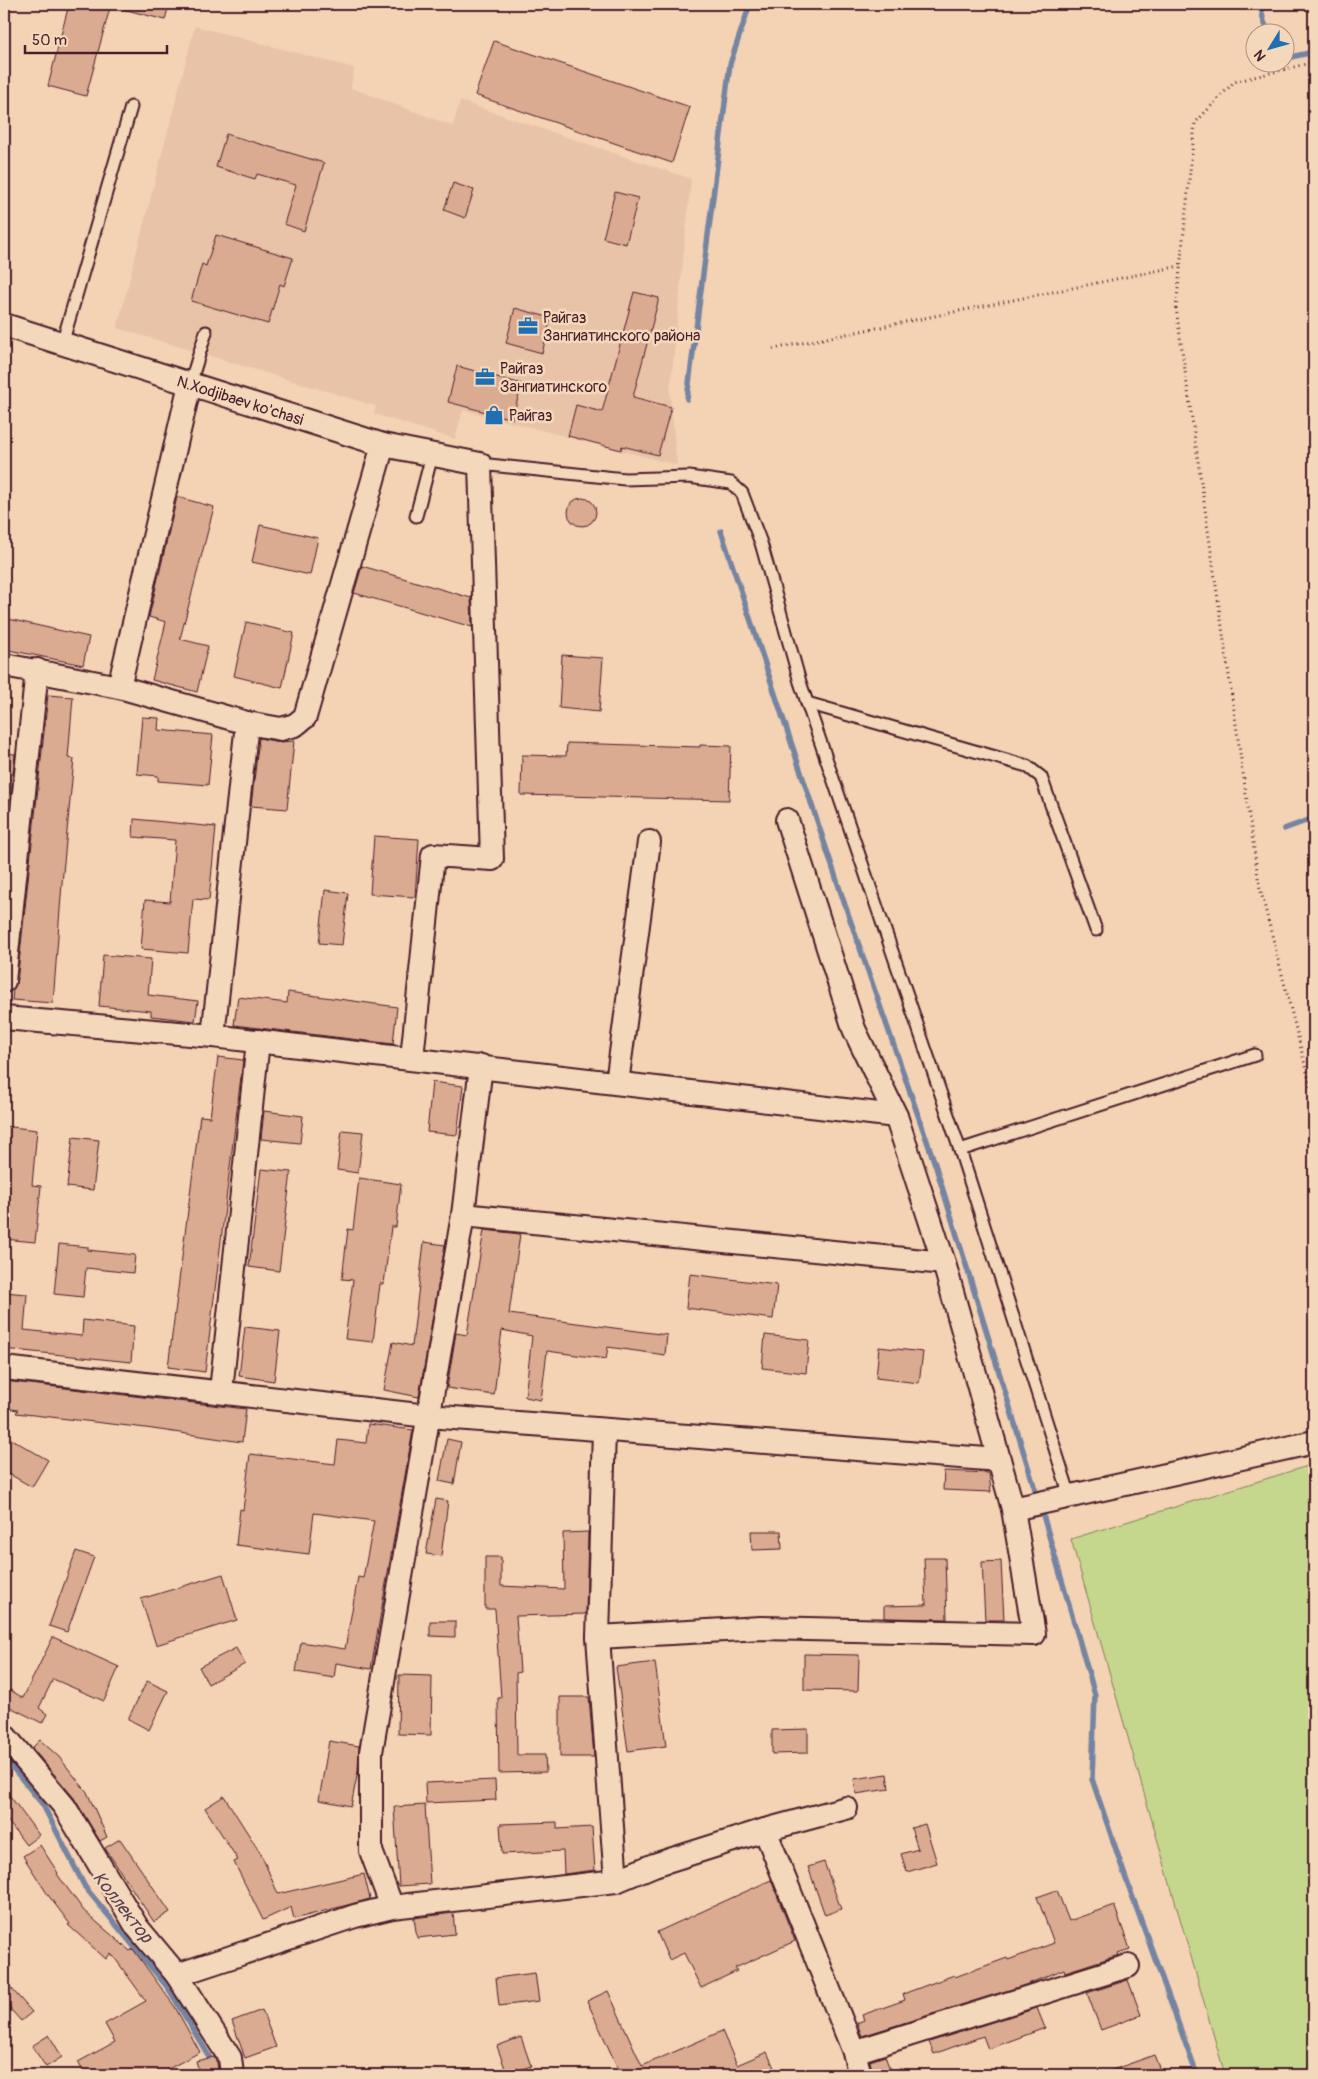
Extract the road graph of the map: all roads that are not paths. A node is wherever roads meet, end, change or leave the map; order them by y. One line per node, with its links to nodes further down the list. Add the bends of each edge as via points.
1 (131, 107): 4 (lane)
2 (4, 325): 4 (street, N.Xodjibaev ko'chasi)
3 (206, 332): 5 (lane)
4 (62, 344): 5 (street, N.Xodjibaev ko'chasi)
5 (190, 384): 6 (street, N.Xodjibaev ko'chasi); 12 (street)
6 (383, 445): 7 (street, N.Xodjibaev ko'chasi); 14 (street, via 304,717 281,729)
7 (432, 454): 8 (street, N.Xodjibaev ko'chasi); 9 (lane)
8 (480, 464): 13 (lane, via 625,479 689,478 731,483 742,493 761,543); 23 (street, via 492,859 433,855)
9 (416, 516)
10 (4, 665): 11 (street)
11 (37, 670): 12 (street); 18 (street)
12 (119, 686): 14 (street)
13 (807, 702): 17 (lane, via 1027,766 1036,772 1041,777); 27 (lane)
14 (247, 723): 20 (street)
15 (787, 820): 26 (street, via 854,1029)
16 (649, 842): 25 (street)
17 (1096, 930)
18 (4, 981)
19 (4, 1018): 20 (street)
20 (213, 1036): 21 (street)
21 (258, 1041): 23 (street); 31 (street)
22 (1255, 1055): 27 (lane)
23 (412, 1058): 24 (street)
24 (481, 1066): 25 (street); 28 (street)
25 (617, 1082): 26 (street)
26 (896, 1116): 29 (street)
27 (960, 1150): 36 (lane)
28 (463, 1215): 29 (street); 32 (street)
29 (944, 1263): 35 (street)
30 (4, 1368): 31 (street)
31 (221, 1392): 32 (street)
32 (428, 1416): 33 (street); 43 (street, via 371,1752 371,1851)
33 (604, 1430): 35 (street); 38 (street)
34 (1314, 1442): 36 (street)
35 (999, 1460): 37 (street)
36 (1070, 1496): 37 (street)
37 (1031, 1505): 38 (street, via 1034,1634 761,1628)
38 (598, 1637): 42 (street)
39 (4, 1734): 45 (street, via 64,1806 137,1927)
40 (846, 1808): 41 (street)
41 (765, 1830): 42 (street, via 654,1865); 46 (street)
42 (616, 1881): 43 (street)
43 (392, 1907): 45 (street, via 355,1916)
44 (1128, 1966): 46 (street)
45 (177, 1975): 47 (street, via 230,2058)
46 (854, 2052): 48 (street)
47 (232, 2075)
48 (860, 2075)

